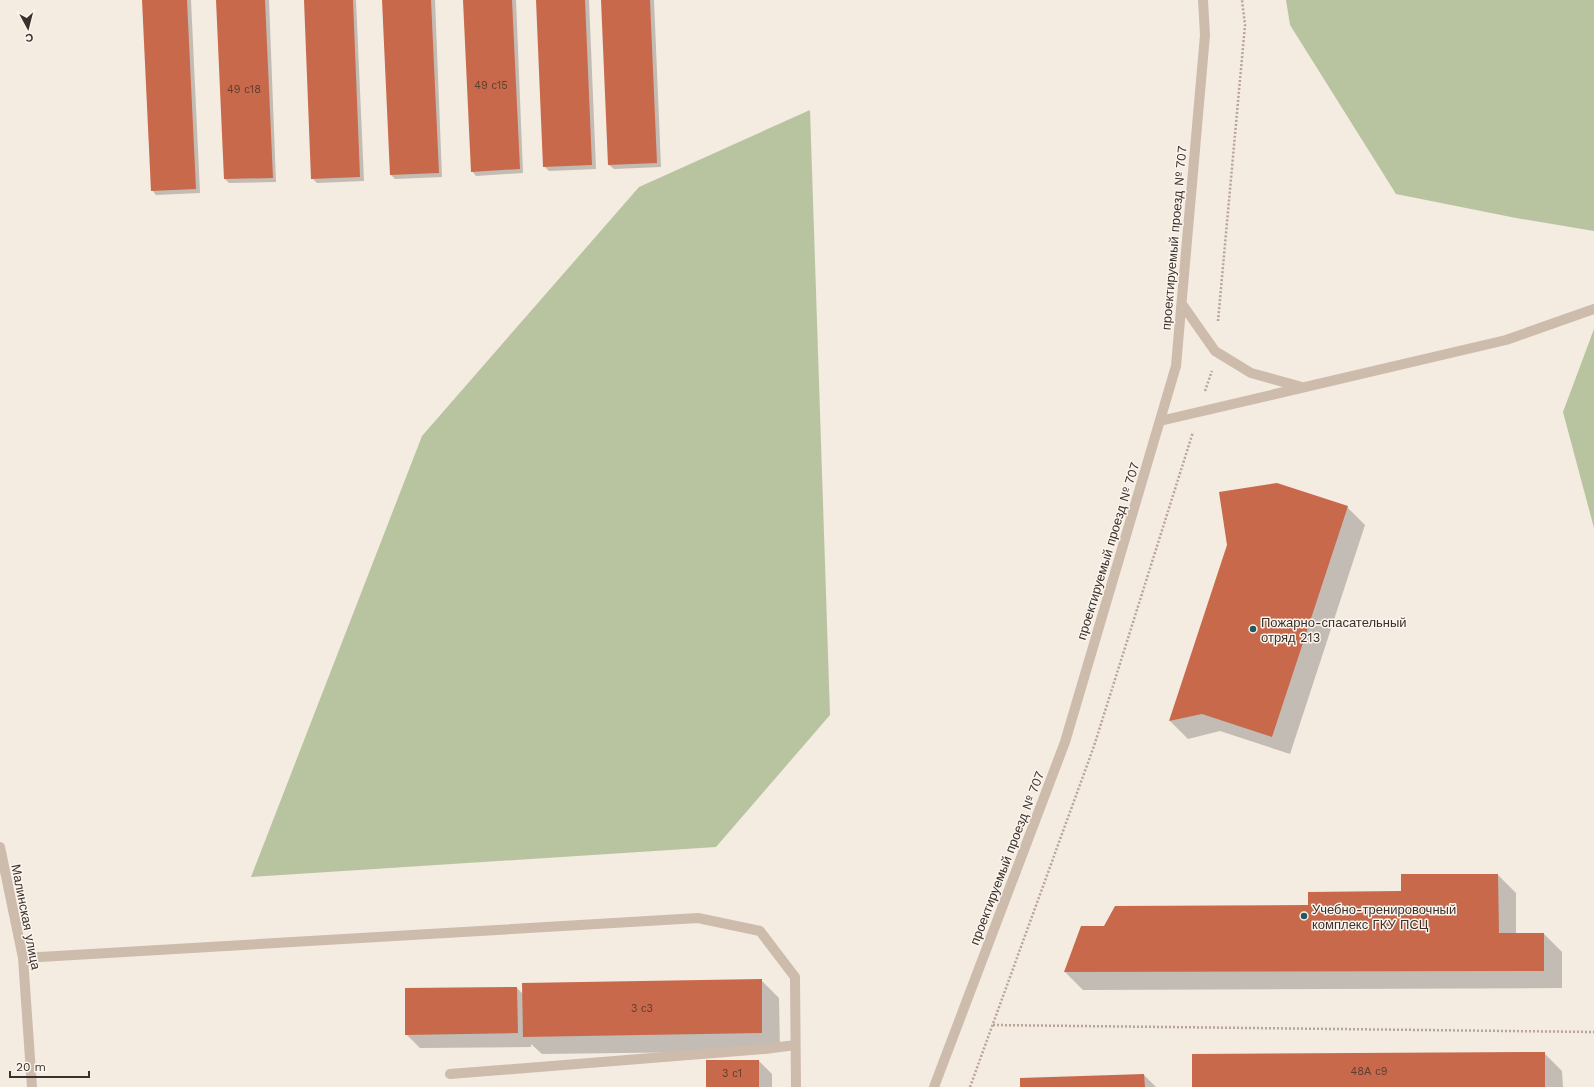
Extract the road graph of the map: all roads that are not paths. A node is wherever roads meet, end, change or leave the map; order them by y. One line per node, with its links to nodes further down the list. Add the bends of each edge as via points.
1 (1203, 0): 2 (street, проектируемый проезд № 707, via 1205,35)
2 (1182, 304): 4 (street, via 1215,351 1251,373); 5 (street, проектируемый проезд № 707, via 1176,366)
3 (1594, 309): 4 (street, via 1506,340)
4 (1304, 387): 5 (street)
5 (1160, 422): 12 (street, проектируемый проезд № 707, via 1064,742)
6 (0, 847): 7 (street, Малинская улица)
7 (23, 958): 8 (street, via 698,918 760,931 795,977); 10 (street, Малинская улица)
8 (796, 1045): 9 (street); 11 (street)
9 (450, 1074)
10 (32, 1087)
11 (796, 1087)
12 (934, 1087)

